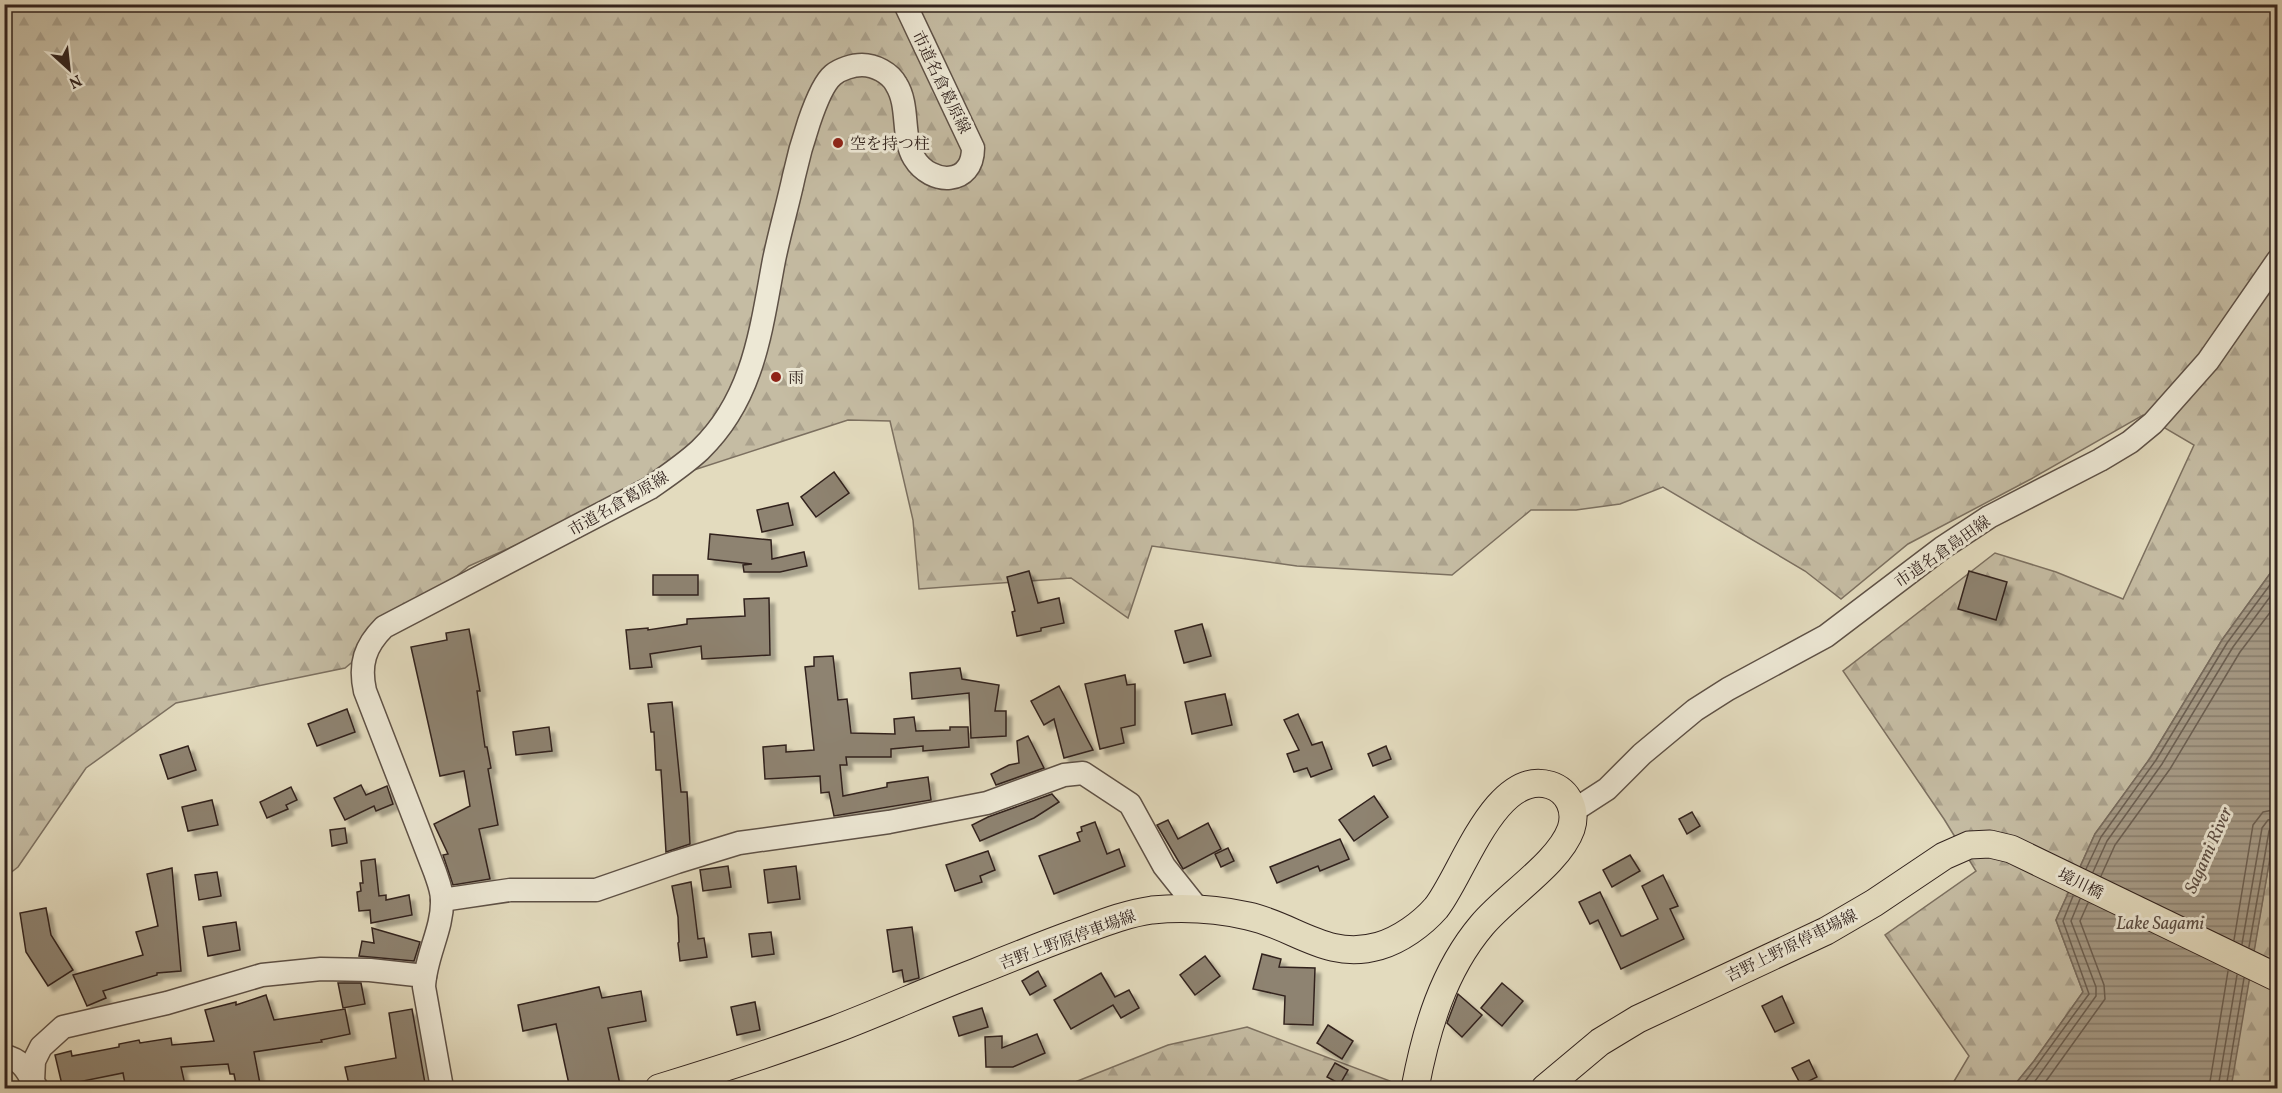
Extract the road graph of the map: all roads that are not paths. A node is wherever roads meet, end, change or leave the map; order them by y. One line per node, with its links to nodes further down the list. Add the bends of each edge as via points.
1 (905, 4): 5 (street, 市道名倉葛原線, via 973,148 970,168 954,177 942,178 922,168 909,147 901,95 890,76 869,65 856,65 833,75 824,85 797,161 750,372 738,401 714,436 687,462 618,507 384,627 364,654 365,691 435,872)
2 (2277, 260): 3 (street, 市道名倉島田線, via 2208,361 2153,423 2130,442 1989,517 1826,636 1695,710 1607,789)
3 (1573, 812): 6 (main road, 吉野上野原停車場線, via 1568,797 1543,783 1525,786 1506,796 1489,817 1435,908 1400,937 1380,946 1338,950 1250,916); 13 (main road, via 1572,828 1563,844 1482,925 1461,955 1432,1016)
4 (2047, 867): 8 (main road, 境川橋); 14 (main road, 吉野上野原停車場線, via 2011,849 1990,844 1969,845 1952,852 1826,930 1638,1019 1600,1042)
5 (442, 900): 6 (street, via 510,890 596,890 739,843 889,822 987,803 1064,775 1083,773 1130,804 1164,866); 7 (street, 市道名倉葛原線)
6 (1199, 910): 12 (main road, 吉野上野原停車場線, via 1122,916 836,1029)
7 (425, 976): 10 (street, via 321,969 262,975 168,1003 87,1020 63,1027 41,1047 34,1061); 11 (street, 市道名倉葛原線)
8 (2277, 978)
9 (4, 1056): 10 (street, via 25,1066)
10 (35, 1085)
11 (442, 1089)
12 (659, 1089)
13 (1415, 1089)
14 (1545, 1089)

